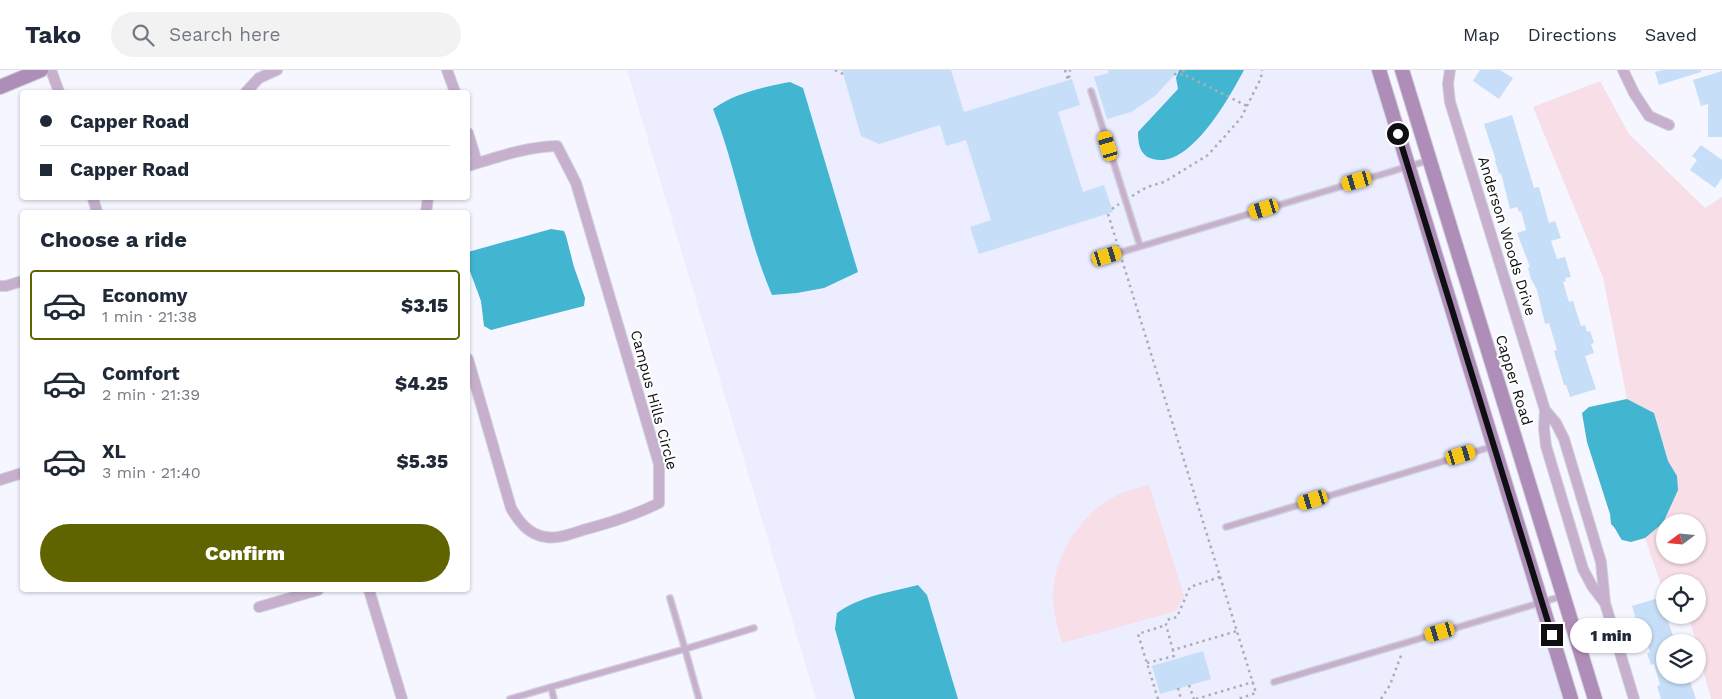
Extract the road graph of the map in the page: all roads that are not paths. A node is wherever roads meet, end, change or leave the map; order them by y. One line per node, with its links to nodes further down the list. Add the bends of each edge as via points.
1 (42, 70): 9 (street)
2 (50, 70): 10 (street)
3 (277, 70): 11 (street, via 260,78)
4 (447, 70): 12 (street)
5 (1379, 70): 18 (street)
6 (1402, 70): 16 (street, Capper Road)
7 (1450, 70): 24 (street, Anderson Woods Drive, via 1450,102)
8 (1623, 70): 14 (street, via 1649,116)
9 (0, 87)
10 (58, 90)
11 (248, 90)
12 (454, 90)
13 (1090, 91): 19 (lane)
14 (1669, 125)
15 (470, 148): 17 (street)
16 (1430, 160): 18 (lane); 31 (street, Capper Road)
17 (472, 164): 23 (street, Campus Hills Circle, via 520,150 557,146 568,164 659,464 659,503 623,519 562,536 545,537 531,532 519,522 512,508)
18 (1408, 166): 19 (lane); 25 (street)
19 (1140, 246): 20 (lane)
20 (1095, 260)
21 (20, 282): 22 (street)
22 (0, 286)
23 (470, 367)
24 (1545, 410): 34 (street, Anderson Woods Drive, via 1564,440 1601,562); 34 (street, Anderson Woods Drive, via 1546,446 1583,569)
25 (1494, 445): 28 (lane); 33 (street)
26 (20, 474): 27 (street)
27 (0, 480)
28 (1226, 527)
29 (311, 592): 35 (street)
30 (370, 592): 41 (street)
31 (1563, 596): 33 (lane); 45 (street, Capper Road)
32 (670, 598): 37 (lane)
33 (1542, 602): 38 (lane); 44 (street)
34 (1604, 603): 46 (street, Anderson Woods Drive)
35 (259, 607)
36 (754, 628): 37 (lane)
37 (685, 648): 39 (lane); 43 (lane)
38 (1274, 682)
39 (551, 687): 40 (lane); 42 (lane)
40 (510, 698)
41 (402, 699)
42 (554, 699)
43 (699, 699)
44 (1571, 699)
45 (1595, 699)
46 (1634, 699)

